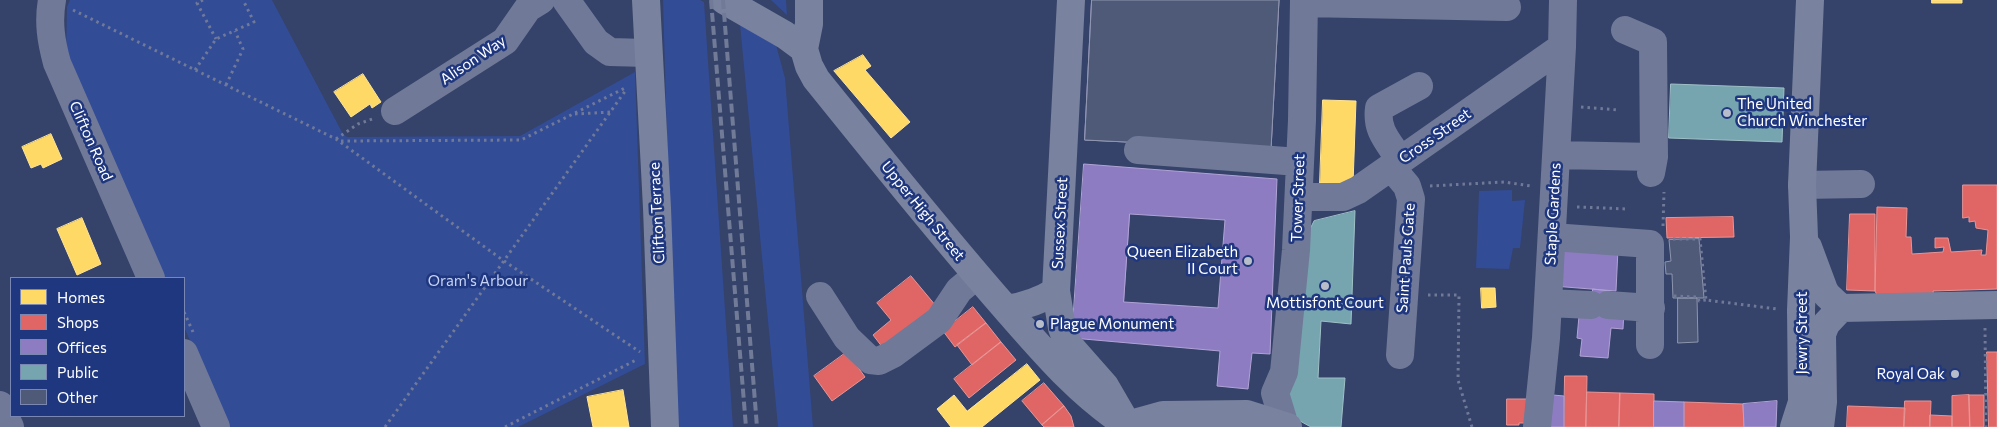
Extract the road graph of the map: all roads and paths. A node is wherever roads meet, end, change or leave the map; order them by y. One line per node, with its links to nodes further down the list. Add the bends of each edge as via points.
1 (51, 0): 22 (path); 50 (street, Clifton Road, via 50,36 57,63)
2 (203, 0): 18 (path, via 197,3)
3 (243, 0): 17 (path, via 254,22)
4 (541, 0): 27 (street, Alison Way, via 528,8 506,41)
5 (566, 0): 21 (street, via 596,42 610,52)
6 (646, 0): 21 (main road, Clifton Terrace)
7 (724, 0): 20 (main road)
8 (809, 0): 20 (main road)
9 (1071, 0): 51 (main road, Sussex Street)
10 (1563, 0): 19 (street, Staple Gardens)
11 (1810, 0): 41 (main road, Jewry Street)
12 (1304, 1): 13 (street); 35 (street, Tower Street)
13 (1390, 2): 14 (street)
14 (1466, 3): 15 (street)
15 (1500, 4)
16 (1625, 30): 37 (street, via 1653,42)
17 (235, 31): 18 (path); 23 (path, via 243,49)
18 (216, 39): 22 (path)
19 (1562, 48): 25 (street, Staple Gardens); 36 (street, Cross Street)
20 (804, 49): 49 (main road, Upper High Street, via 816,80)
21 (647, 53): 74 (main road, Clifton Terrace, via 657,208)
22 (195, 70): 23 (path)
23 (226, 85): 31 (path)
24 (1419, 86): 36 (street, Saint Pauls Gate, via 1379,108 1377,121)
25 (1559, 106): 26 (path); 34 (street, Staple Gardens)
26 (1618, 110)
27 (395, 111)
28 (611, 112): 29 (path); 29 (path, via 630,85); 48 (path)
29 (572, 115): 32 (path, via 521,140)
30 (358, 124): 31 (path)
31 (336, 139): 32 (path)
32 (340, 141): 48 (path)
33 (1138, 150): 35 (street)
34 (1556, 155): 37 (street); 43 (street, Staple Gardens)
35 (1300, 162): 42 (street, Tower Street)
36 (1396, 163): 42 (street, Cross Street, via 1343,197); 52 (street, Saint Pauls Gate, via 1411,199)
37 (1653, 165): 47 (path, via 1663,179 1664,203)
38 (1504, 182): 40 (path)
39 (1861, 184): 41 (street)
40 (1432, 186)
41 (1802, 186): 46 (main road, Jewry Street)
42 (1299, 197): 65 (street, Tower Street, via 1284,372)
43 (1554, 206): 44 (path); 45 (street, Staple Gardens)
44 (1628, 209)
45 (1552, 237): 47 (street); 56 (street, Staple Gardens)
46 (1804, 238): 59 (main road, Jewry Street, via 1824,290); 77 (main road, Jewry Street, via 1800,310 1802,402)
47 (1656, 242): 55 (path, via 1700,239); 58 (street)
48 (504, 260): 72 (path); 73 (path, via 645,355)
49 (976, 276): 53 (street, via 959,290 939,320 879,362 870,360 847,338); 61 (main road, Upper High Street)
50 (151, 277)
51 (1056, 291): 61 (main road, via 1039,302); 68 (main road, Sussex Street, via 1068,344 1105,386)
52 (1404, 294): 64 (street, Saint Pauls Gate); 75 (path, via 1459,295 1458,380)
53 (820, 296)
54 (1695, 296): 55 (path, via 1699,301)
55 (1706, 300): 60 (path)
56 (1548, 303): 58 (street); 76 (street, Staple Gardens)
57 (1991, 305): 59 (main road); 79 (path)
58 (1651, 308): 62 (street)
59 (1841, 308): 78 (main road, Jewry Street, via 1826,324 1822,334)
60 (1777, 309)
61 (1006, 310): 68 (main road, Upper High Street, via 1089,398)
62 (1650, 345)
63 (185, 355): 71 (street)
64 (1400, 355)
65 (1275, 393): 67 (street); 69 (street)
66 (0, 405): 70 (street)
67 (1247, 414): 68 (main road, via 1163,415); 69 (main road)
68 (1126, 426)
69 (1286, 426)
70 (10, 427)
71 (216, 427)
72 (385, 427)
73 (505, 427)
74 (665, 427)
75 (1472, 427)
76 (1537, 427)
77 (1794, 427)
78 (1820, 427)
79 (1986, 427)

